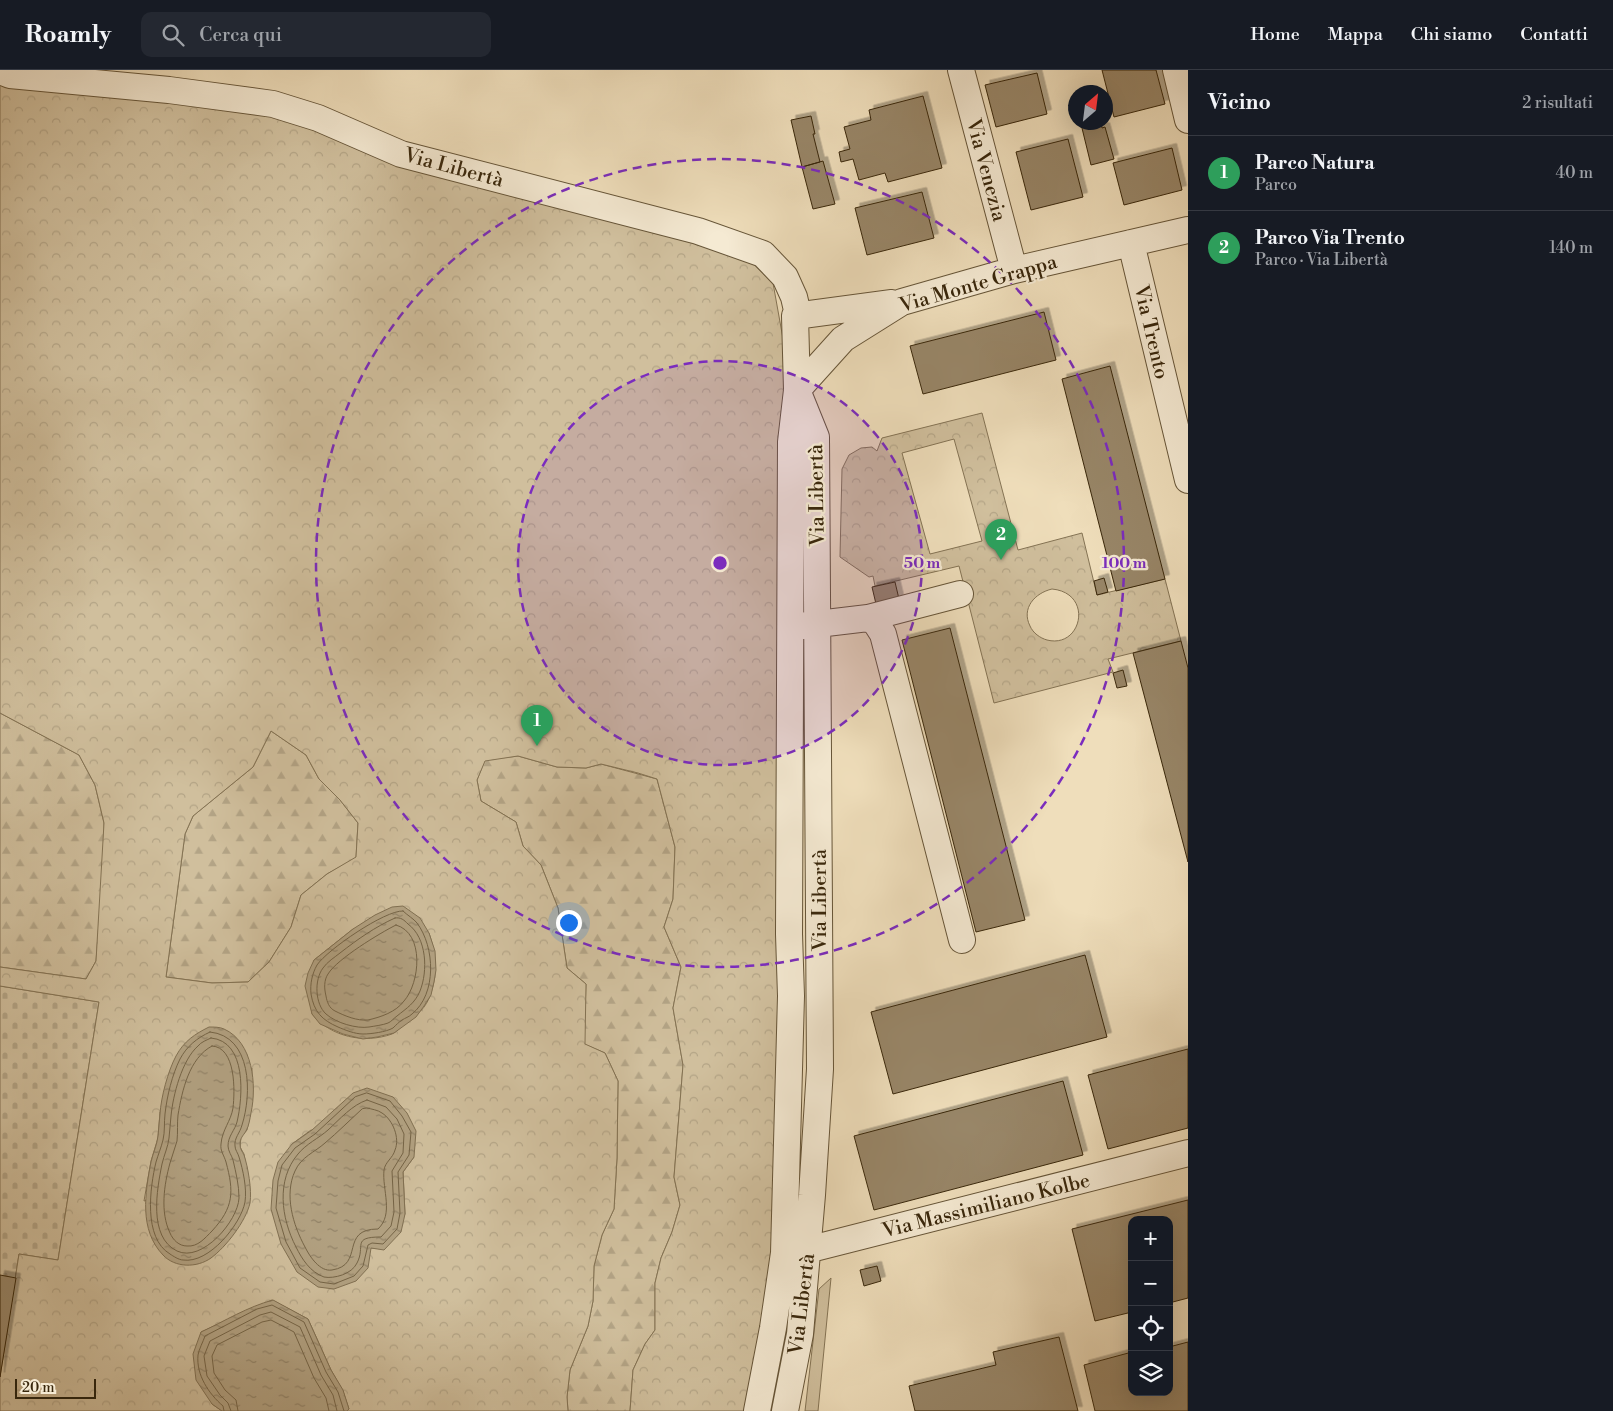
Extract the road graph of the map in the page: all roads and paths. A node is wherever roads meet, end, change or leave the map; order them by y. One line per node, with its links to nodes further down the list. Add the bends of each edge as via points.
1 (961, 70): 7 (street, Via Venezia)
2 (1176, 70): 4 (street)
3 (0, 71): 9 (street, Via Libertà, via 10,75 169,90 273,104 318,118 401,154 698,231 763,254 784,277 794,297)
4 (1188, 120)
5 (1188, 230): 6 (street, Via Monte Grappa)
6 (1131, 243): 7 (street, Via Monte Grappa); 11 (street, Via Trento)
7 (1014, 270): 8 (street, Via Monte Grappa)
8 (902, 302): 9 (street); 10 (street, Via Monte Grappa, via 843,339)
9 (795, 316): 10 (street, Via Libertà)
10 (797, 390): 14 (street, Via Libertà, via 816,438); 15 (street, Via Libertà, via 791,442)
11 (1188, 480)
12 (960, 594): 13 (street)
13 (868, 618): 14 (street); 16 (street, via 883,634)
14 (818, 624): 15 (street); 18 (street, Via Libertà, via 820,1069)
15 (790, 627): 18 (street, Via Libertà, via 789,934)
16 (962, 940)
17 (1188, 1153): 18 (street, Via Massimiliano Kolbe)
18 (795, 1251): 19 (street, Via Libertà, via 773,1328); 20 (street, Via Libertà, via 800,1334)
19 (757, 1411)
20 (785, 1411)

